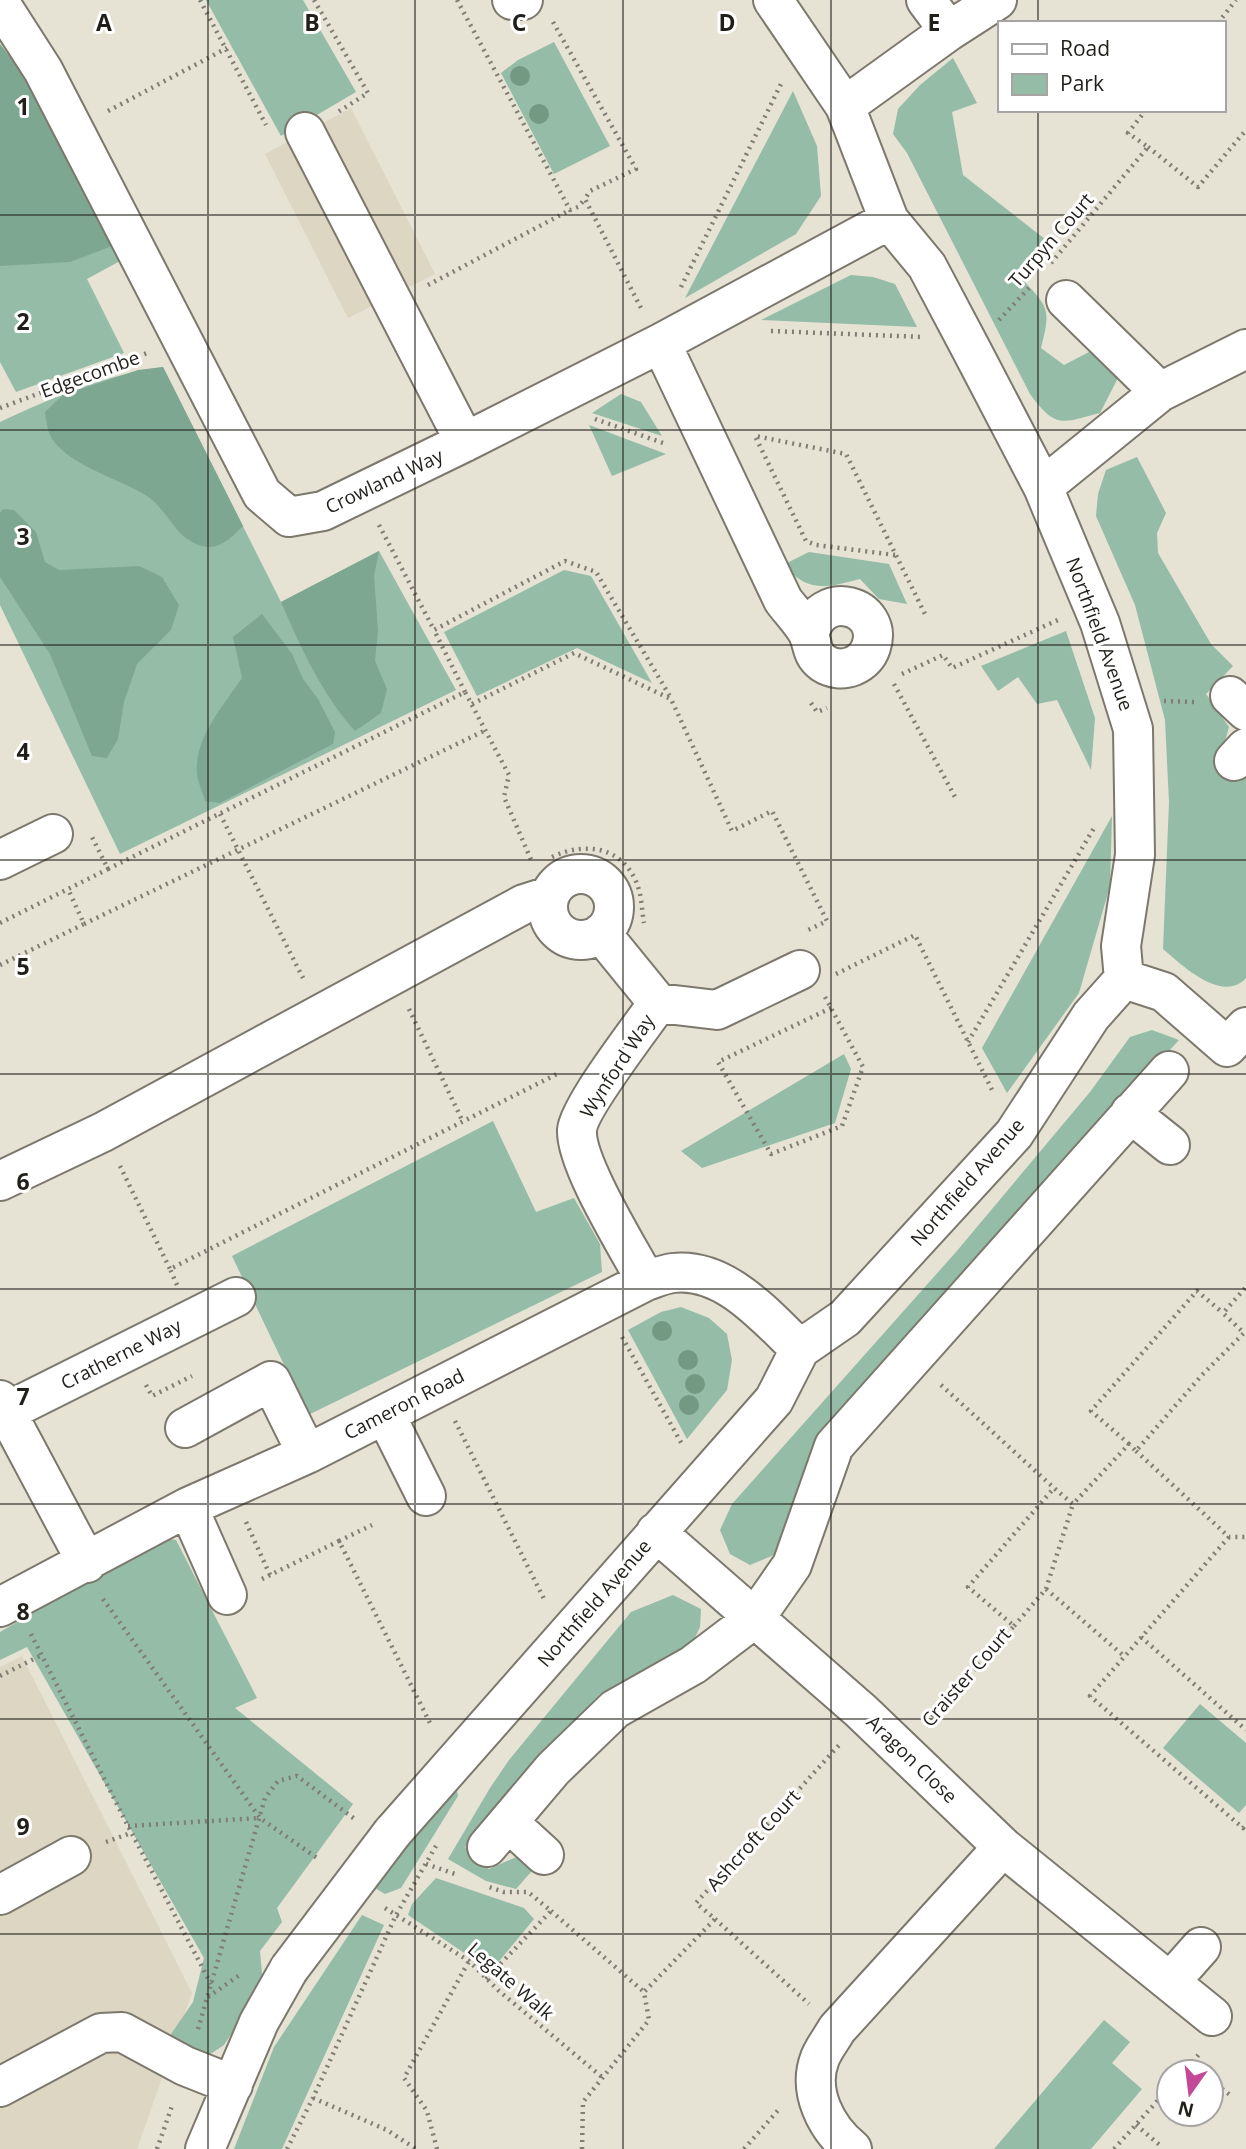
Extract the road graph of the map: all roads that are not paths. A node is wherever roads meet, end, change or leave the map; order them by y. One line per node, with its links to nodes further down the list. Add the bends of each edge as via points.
1 (512, 0): 6 (street)
2 (773, 0): 8 (street, Northfield Avenue)
3 (926, 0): 7 (street)
4 (996, 0): 7 (street)
5 (0, 3): 15 (street, Crowland Way, via 43,71 262,495 289,517 323,511)
6 (538, 11)
7 (949, 31): 8 (street)
8 (845, 106): 10 (street, Northfield Avenue)
9 (305, 132): 15 (street)
10 (888, 220): 12 (street, Crowland Way); 16 (street, Northfield Avenue, via 927,266)
11 (1057, 284): 14 (street)
12 (652, 328): 15 (street, Crowland Way); 17 (street, via 783,600)
13 (1246, 349): 14 (street)
14 (1160, 392): 16 (street)
15 (465, 442)
16 (1043, 487): 23 (street, Northfield Avenue, via 1100,623 1133,729 1135,855 1121,946)
17 (809, 636)
18 (53, 834): 19 (street)
19 (0, 860)
20 (542, 875): 21 (street, via 554,927 573,940); 21 (street, via 555,887 571,875 594,876 604,883 614,902 609,925); 29 (street, via 524,904 103,1132)
21 (601, 933): 24 (street, Wynford Way)
22 (815, 979): 24 (street, Wynford Way, via 717,1010)
23 (1124, 979): 25 (street, via 1164,992); 32 (street, Northfield Avenue, via 1091,1016 1014,1134 845,1318)
24 (658, 1003): 30 (street, Wynford Way, via 588,1104 577,1129 585,1167)
25 (1240, 1046)
26 (1169, 1071): 27 (street)
27 (1130, 1113): 28 (street); 43 (street, via 834,1446 792,1565)
28 (1170, 1145)
29 (0, 1181)
30 (646, 1281): 32 (street, Cameron Road, via 674,1273 706,1277 733,1288); 34 (street, Cameron Road)
31 (236, 1297): 33 (street, Cratherne Way)
32 (800, 1349): 39 (street, Northfield Avenue, via 774,1400)
33 (3, 1406): 40 (street, Cratherne Way)
34 (385, 1414): 36 (street, Cameron Road); 37 (street)
35 (185, 1428): 36 (street, via 271,1381)
36 (307, 1454): 38 (street, Cameron Road)
37 (426, 1496)
38 (196, 1523): 40 (street, Cameron Road); 41 (street)
39 (656, 1532): 43 (street, Aragon Close); 51 (street, Northfield Avenue, bridge, via 392,1833 289,1969 259,2022)
40 (87, 1563): 42 (street, Cameron Road)
41 (227, 1595)
42 (0, 1607)
43 (755, 1618): 44 (street, Aragon Close, via 903,1749); 46 (street, via 693,1665 615,1709 497,1834)
44 (1003, 1847): 49 (street, Aragon Close); 54 (street, via 837,2029 820,2059 814,2088 824,2115)
45 (71, 1856): 47 (street)
46 (540, 1868)
47 (0, 1895)
48 (1201, 1947): 49 (street)
49 (1170, 1982): 50 (street, Aragon Close)
50 (1212, 2017)
51 (233, 2085): 52 (street, via 185,2066 122,2032 101,2033); 53 (street, Northfield Avenue)
52 (0, 2087)
53 (205, 2149)
54 (852, 2149)

